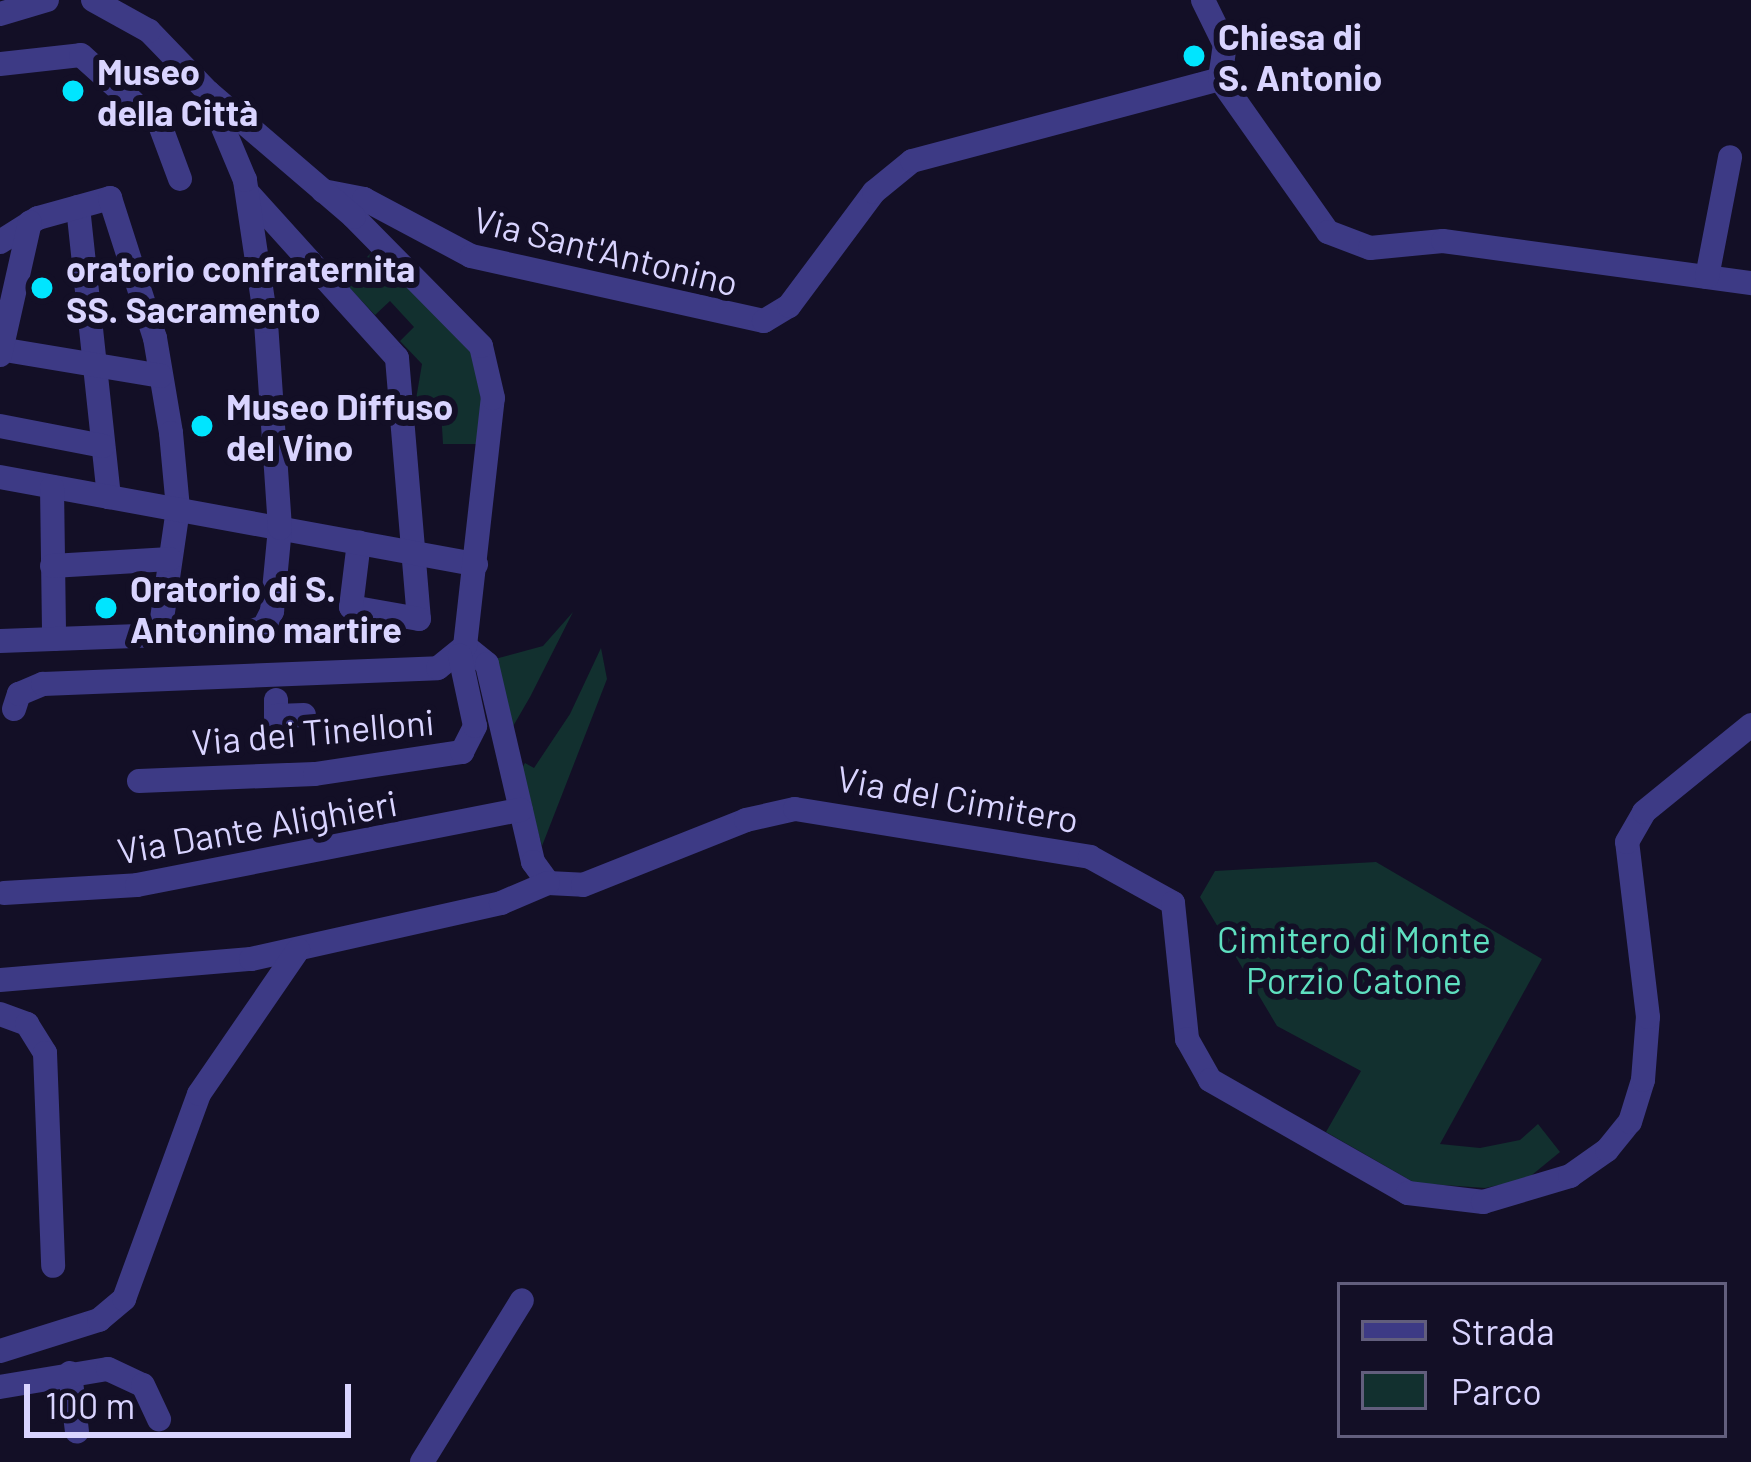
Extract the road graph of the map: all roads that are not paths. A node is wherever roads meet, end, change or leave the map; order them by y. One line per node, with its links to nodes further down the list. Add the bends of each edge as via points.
1 (47, 0): 4 (street)
2 (93, 0): 7 (street, via 149,31)
3 (1203, 0): 6 (street, via 1225,45)
4 (0, 14)
5 (0, 64): 8 (street, via 81,55)
6 (1220, 79): 12 (street, Via Sant'Antonino, via 912,160 879,186 789,306 758,322 471,256 358,197); 17 (street, via 1328,232 1370,248 1443,241)
7 (208, 92): 12 (street); 13 (street)
8 (133, 102)
9 (157, 117): 11 (street)
10 (1730, 157): 17 (street)
11 (180, 179)
12 (323, 191): 32 (street, via 484,352 493,393)
13 (248, 193): 28 (street); 30 (street, via 397,358)
14 (78, 207): 15 (street); 20 (street); 21 (street, via 110,198)
15 (30, 222): 16 (street); 19 (street)
16 (0, 242)
17 (1707, 277): 18 (street)
18 (1751, 283)
19 (0, 351): 20 (street)
20 (93, 364): 21 (street); 23 (street)
21 (161, 376): 27 (street)
22 (0, 426): 23 (street)
23 (103, 446): 26 (street)
24 (0, 477): 25 (street)
25 (56, 488): 26 (street); 33 (street)
26 (109, 497): 27 (street)
27 (178, 509): 28 (street); 31 (street)
28 (280, 528): 29 (street); 34 (street, via 264,627)
29 (359, 542): 30 (street); 30 (street, via 351,607 419,619)
30 (415, 553): 32 (street)
31 (170, 559): 33 (street); 34 (street)
32 (476, 564): 37 (street)
33 (52, 566): 35 (street)
34 (160, 633): 35 (street)
35 (54, 639): 36 (street)
36 (0, 641)
37 (462, 651): 39 (street, via 438,668 43,684); 42 (street, Via dei Tinelloni, via 475,726 462,752 316,774); 43 (street, via 487,664)
38 (276, 700): 40 (street, via 276,716)
39 (4, 706)
40 (304, 715)
41 (1751, 725): 44 (street, Via del Cimitero, via 1630,833 1626,864 1648,1037 1639,1101 1616,1142 1570,1176 1508,1198 1444,1203 1393,1186 1210,1080 1187,1039 1174,903 1113,866 1065,850 795,809 746,820 584,886)
42 (139, 781)
43 (521, 810): 44 (street, via 533,862); 45 (street, Via Dante Alighieri, via 137,885)
44 (548, 883): 46 (street, via 501,903)
45 (4, 893)
46 (298, 950): 47 (street, via 120,975); 51 (street, via 199,1094 124,1299 99,1320)
47 (0, 980)
48 (0, 1014): 49 (street, via 27,1024 45,1053)
49 (52, 1266)
50 (522, 1300): 56 (street)
51 (0, 1351)
52 (70, 1372): 53 (street); 54 (street, via 102,1368 135,1380); 55 (street)
53 (0, 1387)
54 (159, 1419)
55 (77, 1432)
56 (422, 1462)

